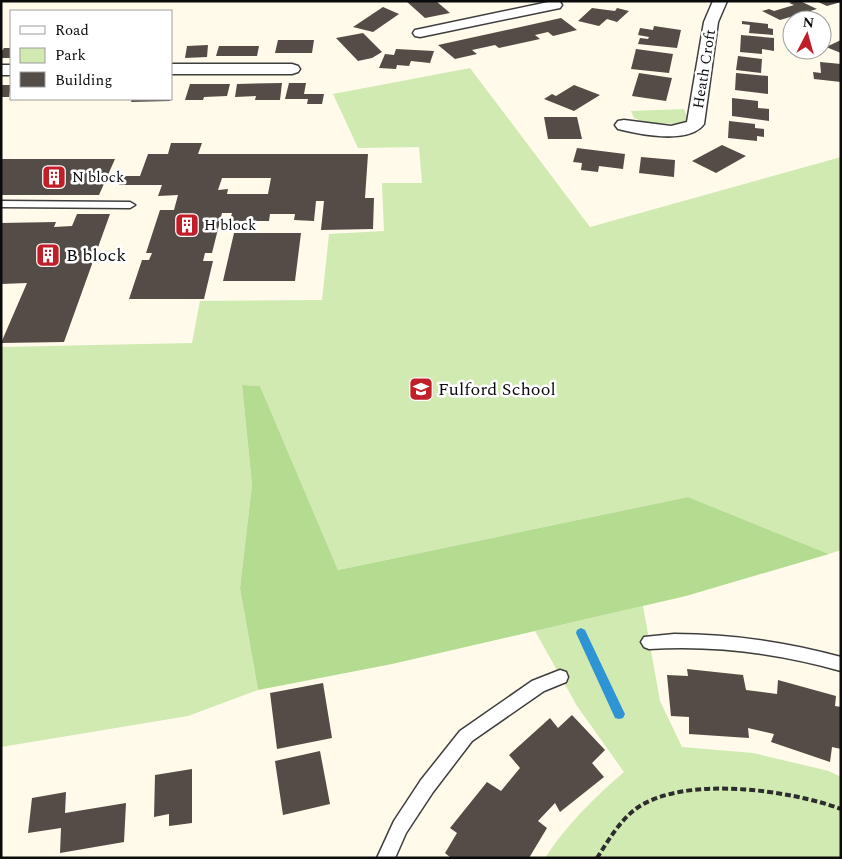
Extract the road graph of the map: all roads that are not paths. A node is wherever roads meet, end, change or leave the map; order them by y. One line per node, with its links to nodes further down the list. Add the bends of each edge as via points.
1 (720, 1): 8 (street, Heath Croft, via 711,22 695,124 689,129 675,131)
2 (555, 5): 4 (street)
3 (474, 7): 4 (street)
4 (487, 18): 5 (street)
5 (420, 33)
6 (172, 69): 7 (street)
7 (292, 69)
8 (624, 125)
9 (1, 204): 10 (lane)
10 (130, 205)
11 (649, 642): 12 (lane, via 687,639 742,642)
12 (841, 664)
13 (560, 677): 14 (lane, via 538,686 466,736 405,818)
14 (386, 858)

